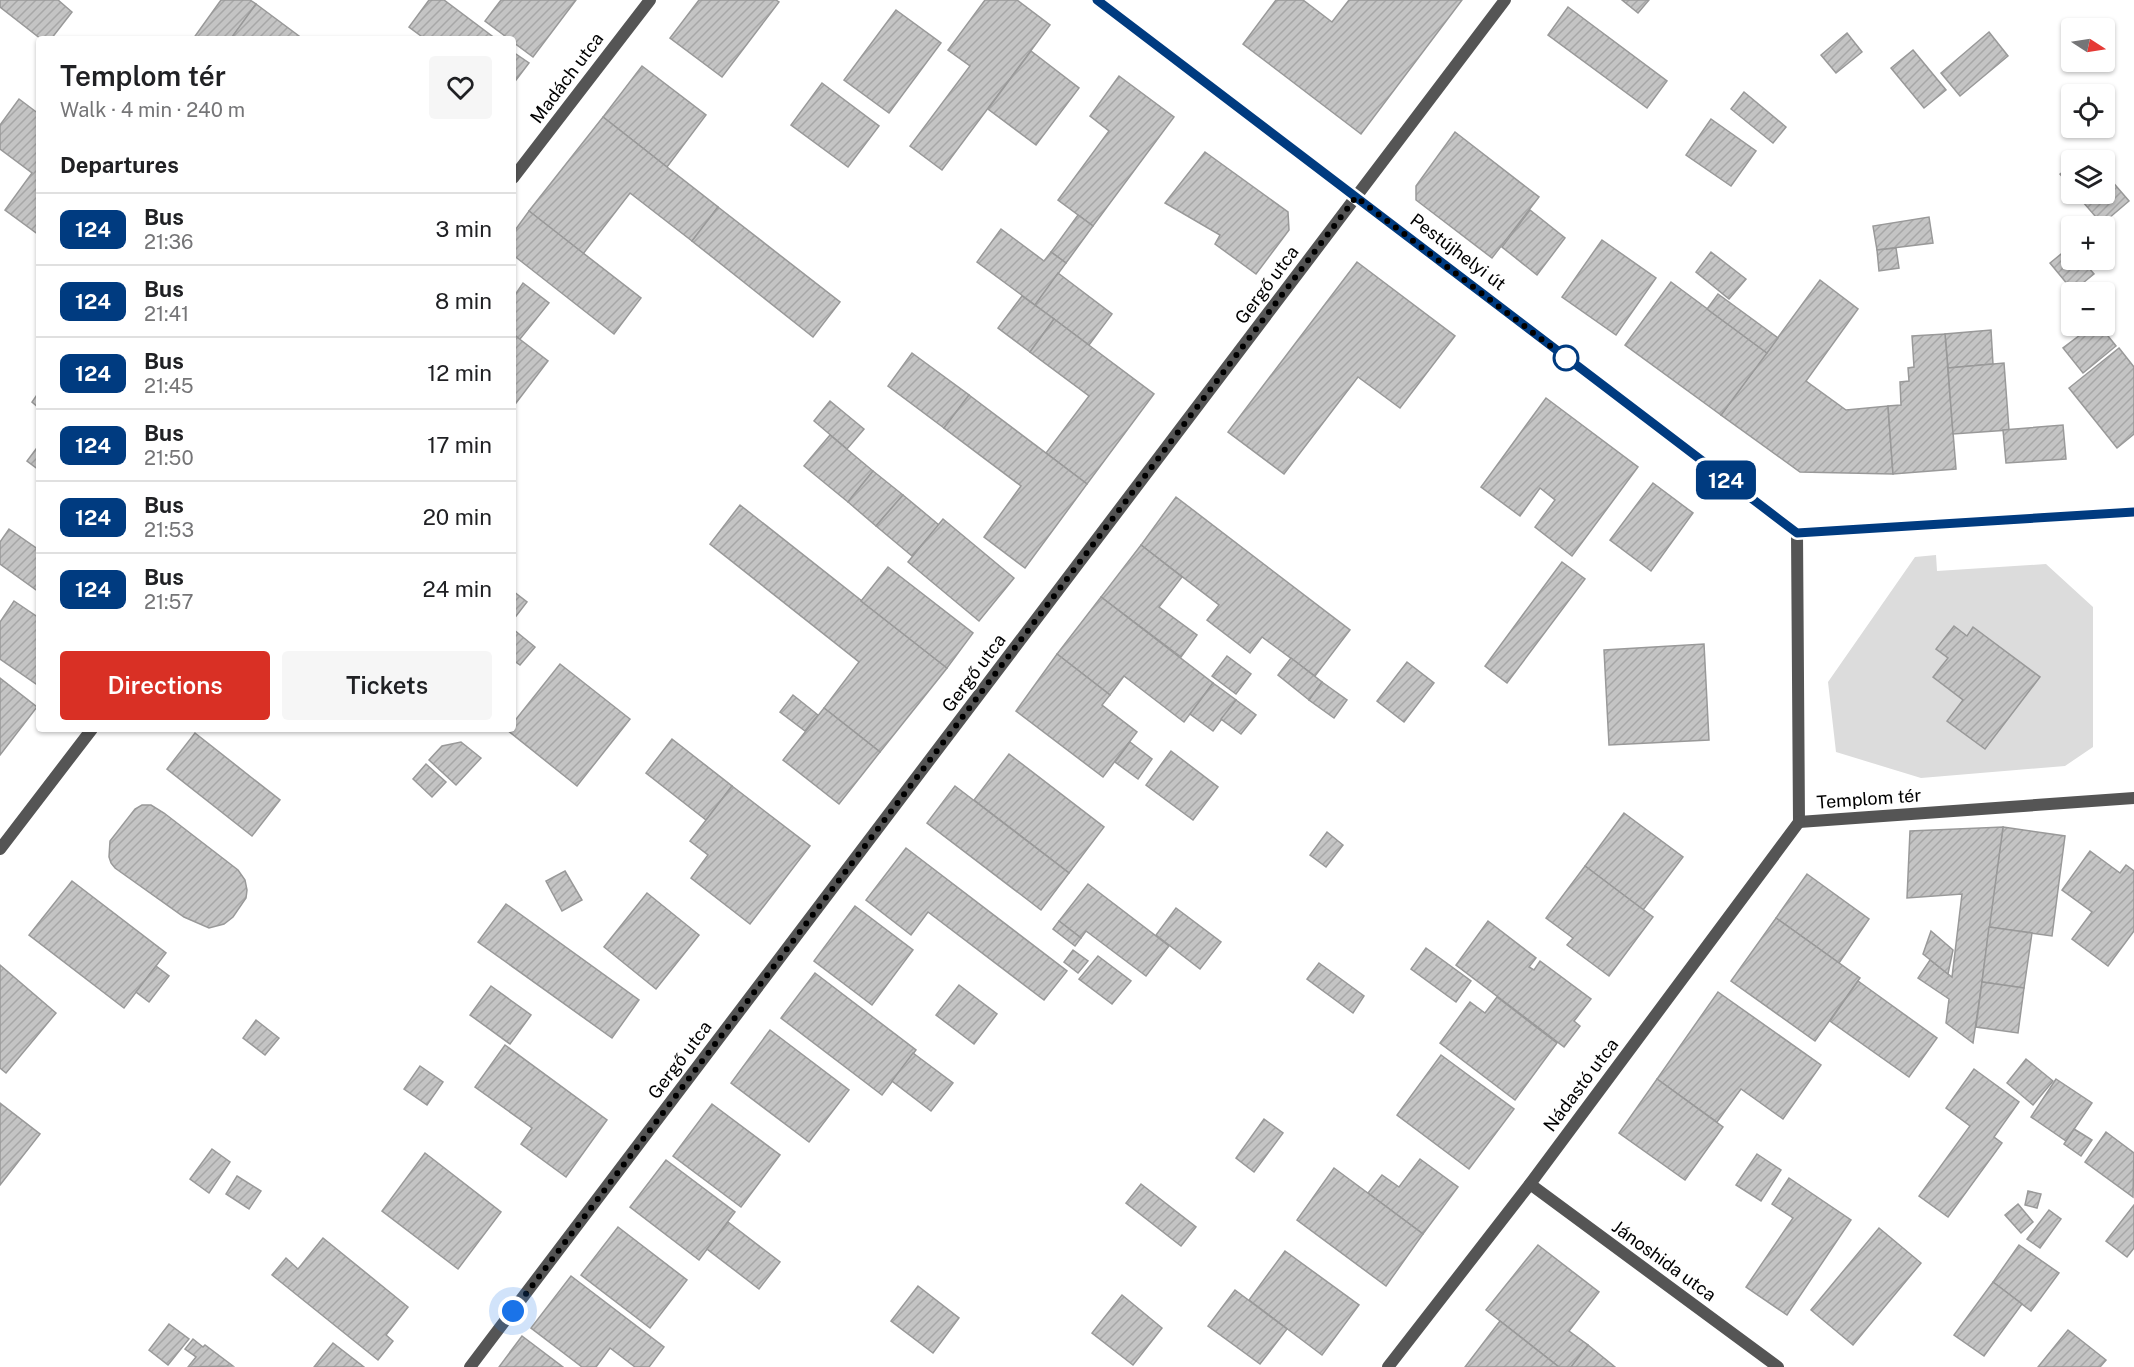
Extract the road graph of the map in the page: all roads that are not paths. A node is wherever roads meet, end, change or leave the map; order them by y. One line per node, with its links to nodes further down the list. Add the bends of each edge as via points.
1 (650, 0): 4 (street, Madách utca)
2 (1096, 0): 5 (street, Pestújhelyi út)
3 (1505, 0): 5 (street, Gergő utca)
4 (516, 174)
5 (1356, 197): 7 (street, Pestújhelyi út); 13 (street, Gergő utca)
6 (2134, 512): 7 (street)
7 (1797, 533): 10 (street, Templom tér)
8 (90, 732): 11 (street)
9 (2134, 798): 10 (street, Templom tér)
10 (1799, 822): 12 (street, Nádastó utca)
11 (0, 849)
12 (1530, 1184): 14 (street, Nádastó utca); 15 (street, Jánoshida utca)
13 (470, 1367)
14 (1388, 1367)
15 (1778, 1367)

